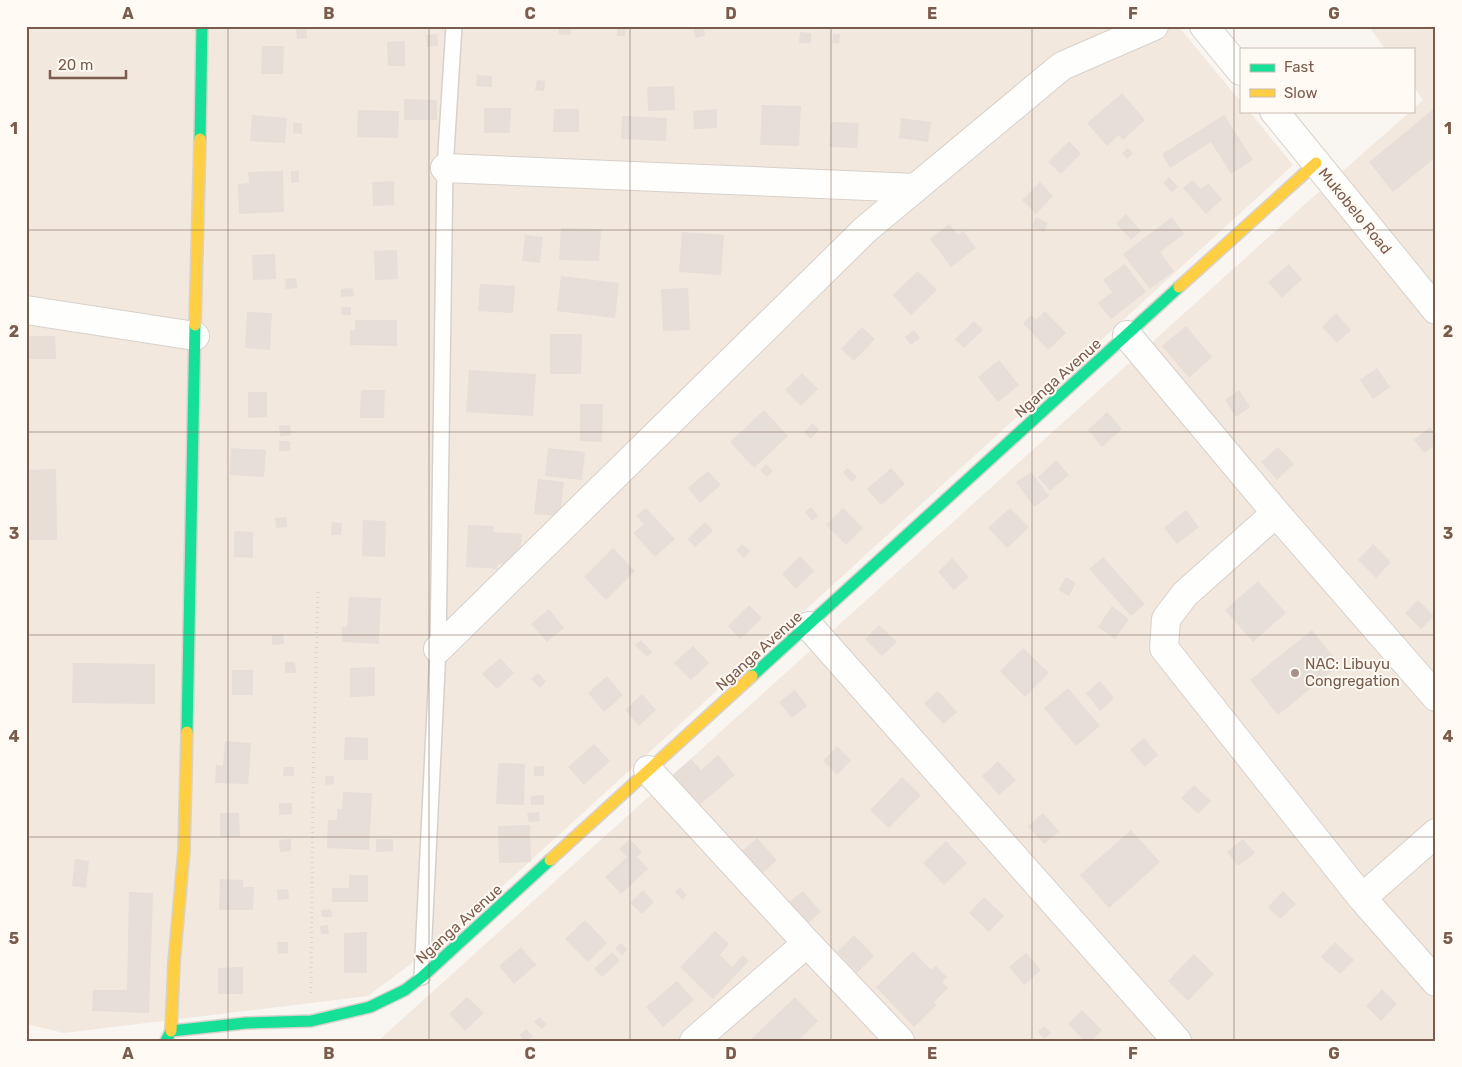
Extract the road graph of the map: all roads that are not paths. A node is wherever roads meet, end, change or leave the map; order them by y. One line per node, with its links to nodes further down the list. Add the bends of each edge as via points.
1 (202, 26): 12 (street)
2 (454, 26): 8 (lane)
3 (1154, 26): 9 (street, via 1062,66)
4 (1204, 26): 5 (street)
5 (1240, 70)
6 (1275, 112): 7 (street, Mukobelo Road)
7 (1316, 163): 11 (street, Mukobelo Road); 13 (street, Nganga Avenue)
8 (445, 168): 9 (street); 16 (lane)
9 (915, 188): 16 (street, via 866,229)
10 (26, 310): 12 (street)
11 (1436, 310)
12 (195, 336): 24 (street, via 184,850)
13 (1127, 336): 14 (street); 15 (street, Nganga Avenue)
14 (1276, 513): 17 (street); 20 (street, via 1185,594 1166,619 1164,648)
15 (809, 626): 18 (street, Nganga Avenue); 27 (street)
16 (438, 649): 22 (lane)
17 (1436, 697)
18 (648, 770): 21 (street); 22 (street, Nganga Avenue)
19 (1436, 833): 20 (street)
20 (1362, 898): 23 (street)
21 (807, 943): 25 (street); 26 (street)
22 (422, 978): 24 (street, Nganga Avenue, via 370,1007 310,1021 246,1023)
23 (1436, 982)
24 (169, 1036)
25 (694, 1041)
26 (900, 1041)
27 (1177, 1041)

